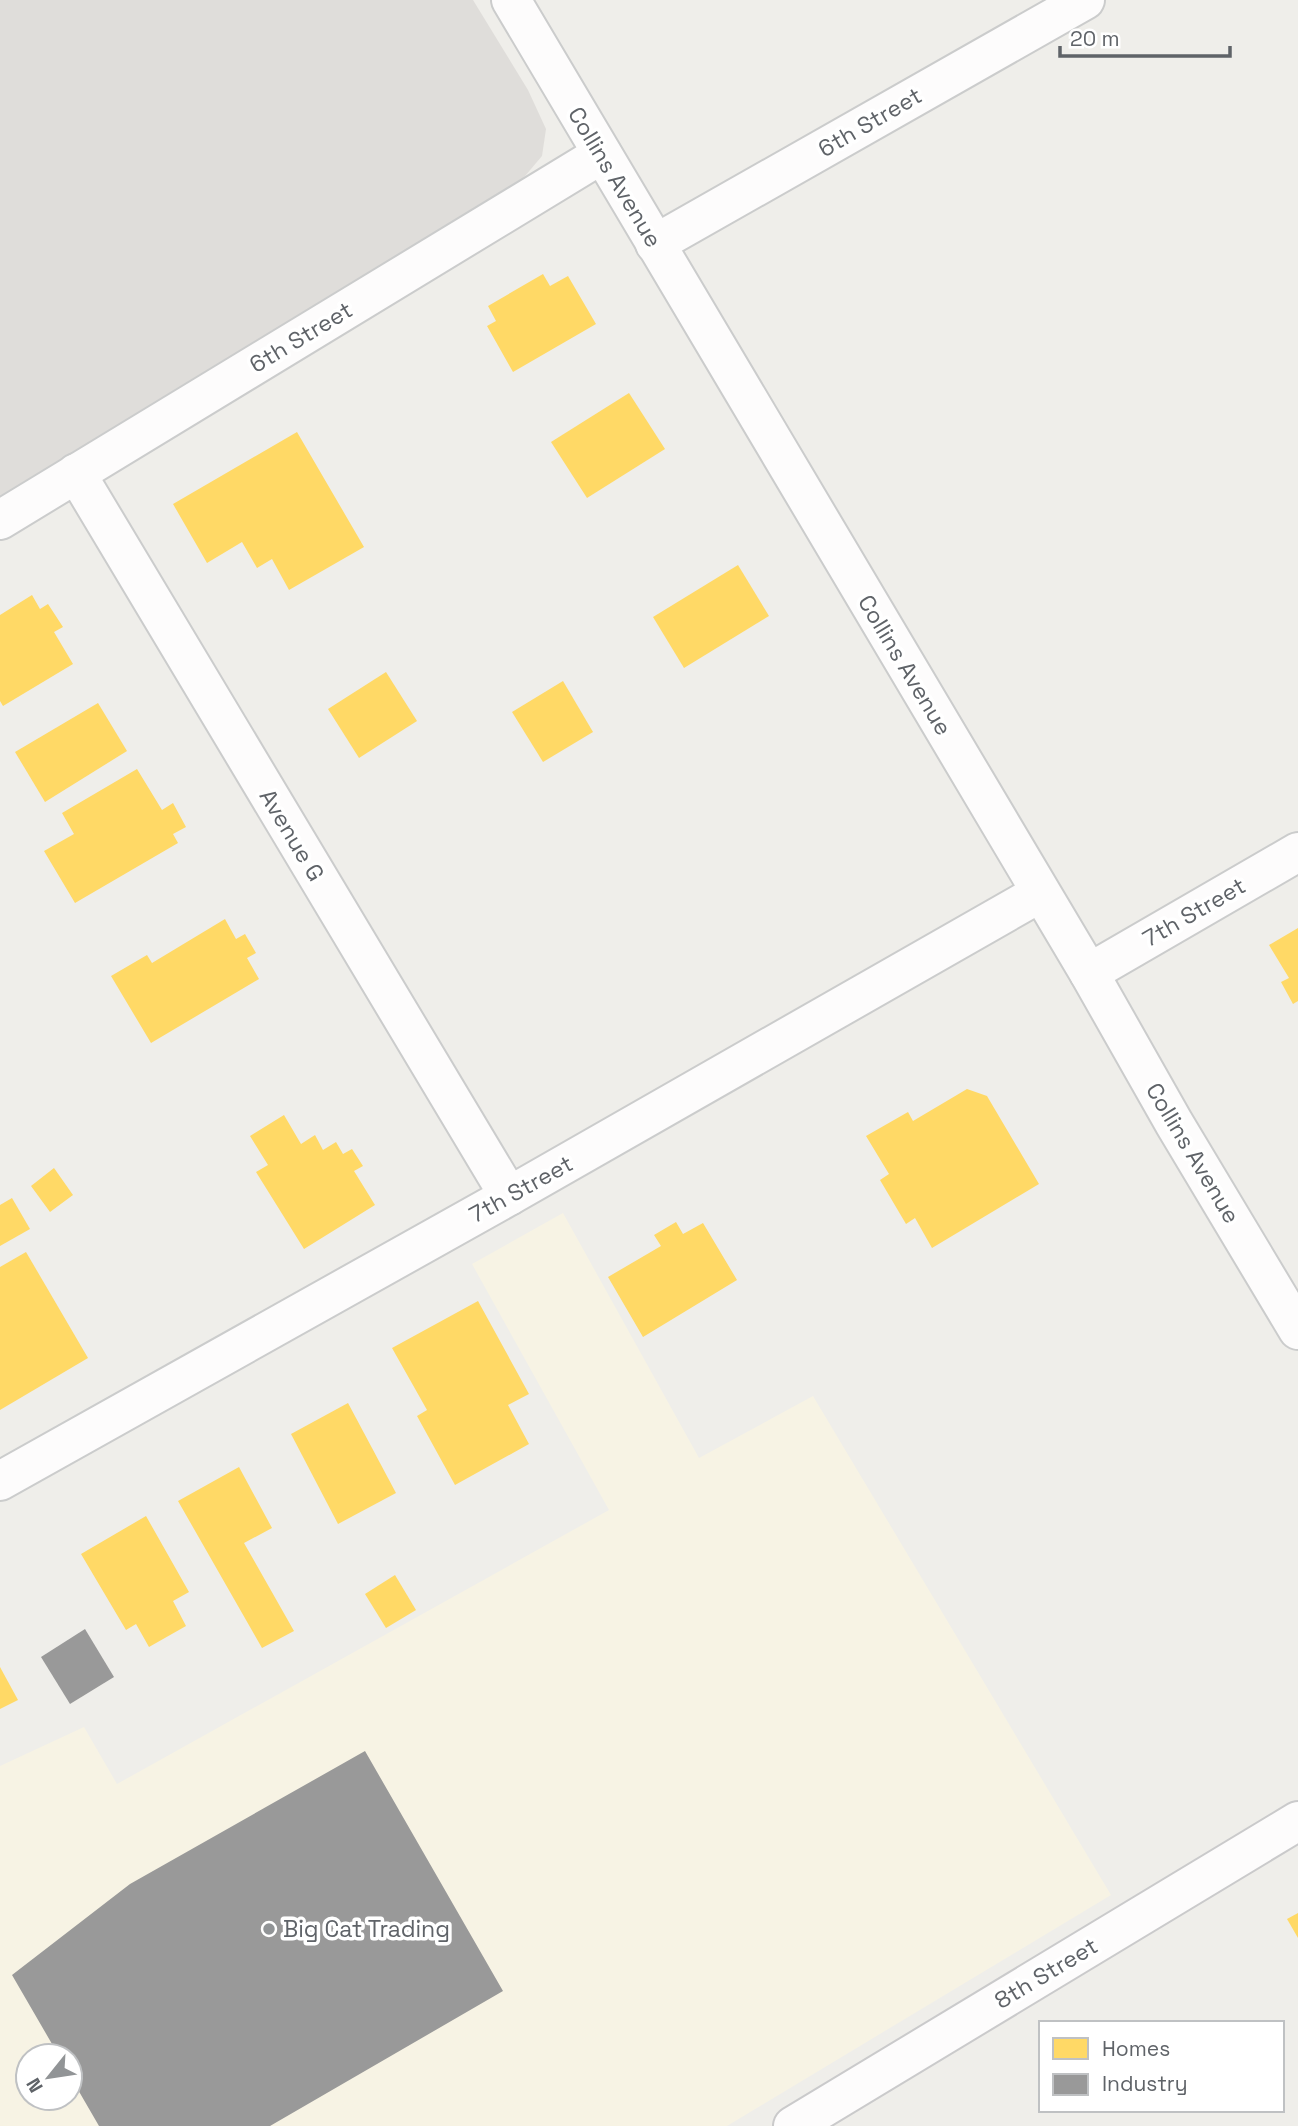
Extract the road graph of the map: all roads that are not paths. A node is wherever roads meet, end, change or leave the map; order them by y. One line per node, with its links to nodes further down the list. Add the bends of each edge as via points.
1 (511, 0): 3 (street, Collins Avenue)
2 (1085, 0): 4 (street, 6th Street)
3 (602, 154): 4 (street, Collins Avenue); 5 (street, 6th Street)
4 (655, 244): 8 (street, Collins Avenue)
5 (76, 473): 6 (street, 6th Street); 10 (street, Avenue G)
6 (0, 520)
7 (1298, 852): 9 (street, 7th Street)
8 (1040, 893): 9 (street, Collins Avenue); 10 (street, 7th Street)
9 (1090, 972): 11 (street, Collins Avenue)
10 (509, 1196): 12 (street, 7th Street)
11 (1298, 1330)
12 (0, 1481)
13 (1298, 1821): 14 (street, 8th Street)
14 (793, 2126)

